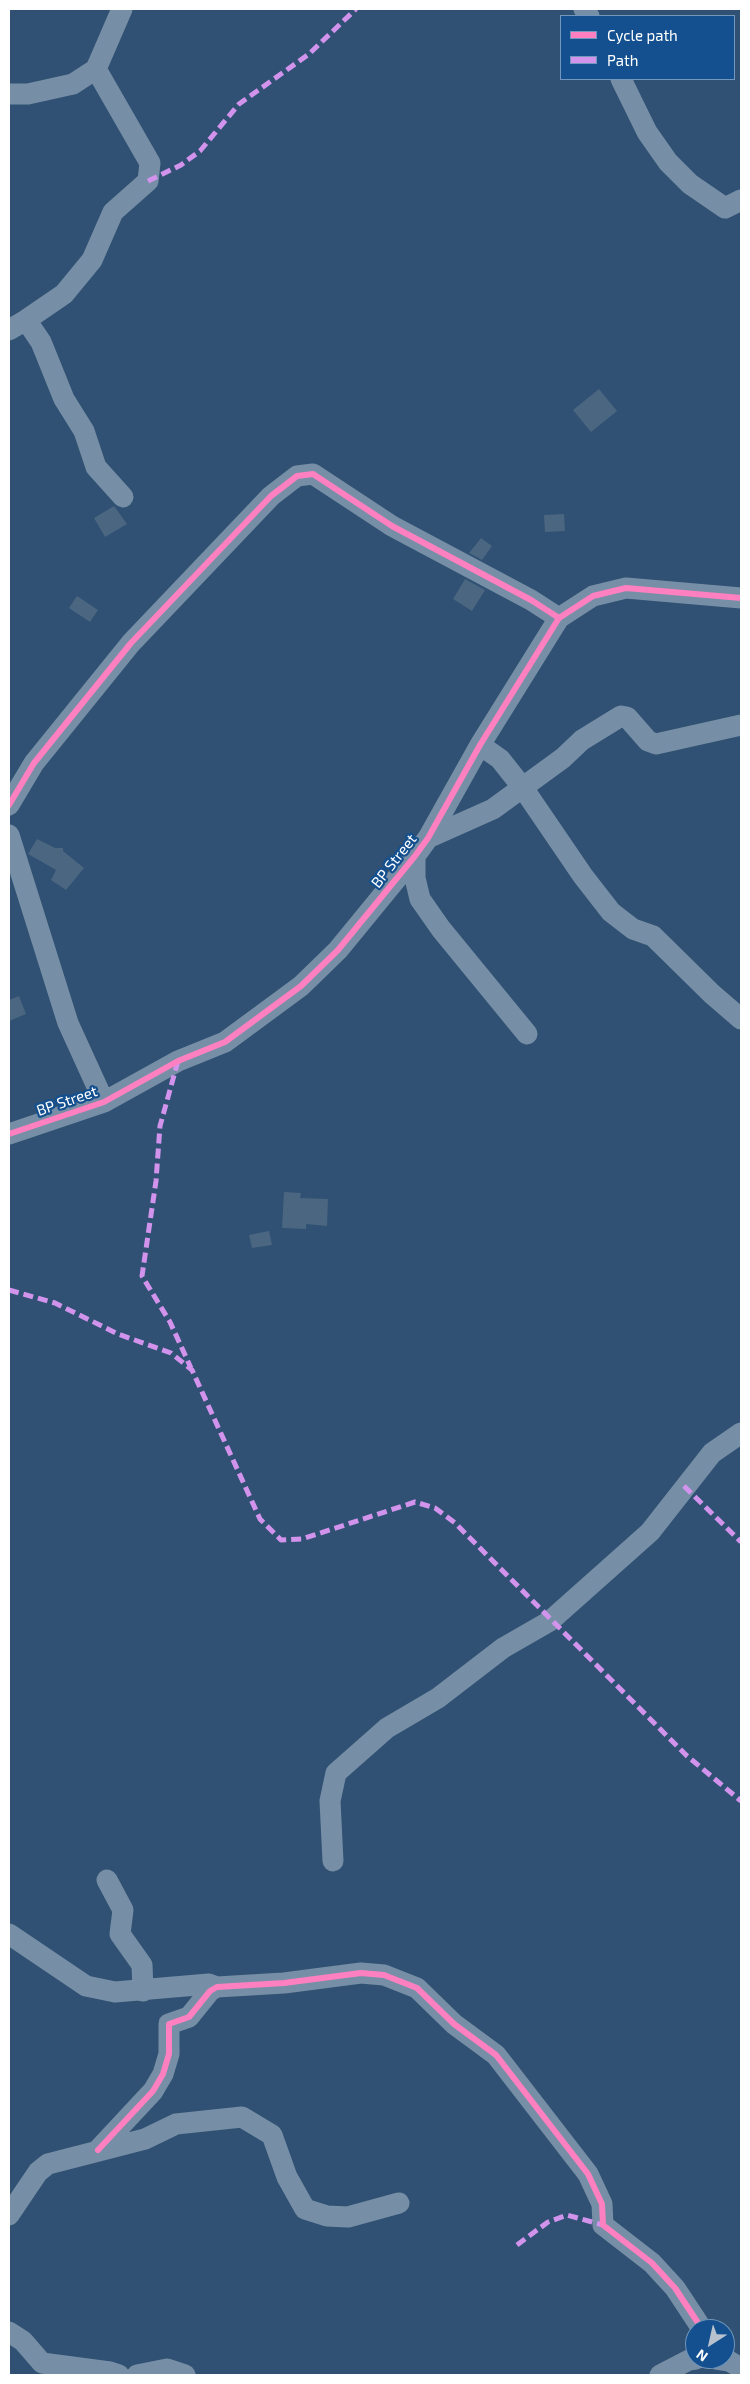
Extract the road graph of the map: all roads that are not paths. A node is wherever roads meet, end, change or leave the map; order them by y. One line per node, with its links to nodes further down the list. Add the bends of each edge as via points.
1 (122, 9): 2 (street)
2 (96, 68): 4 (street, via 74,84 28,94); 6 (street, via 150,163 148,181 113,212 92,260 64,294)
3 (621, 80): 5 (street, via 647,132 668,162 725,208)
4 (9, 94)
5 (741, 200)
6 (18, 325): 7 (street, via 41,342 64,399 84,431 96,467)
7 (123, 498)
8 (741, 598): 9 (street, BP Street, via 626,588 593,596)
9 (559, 618): 11 (street, BP Street); 13 (street, via 392,526 313,474 297,476 272,496 131,643 34,763)
10 (741, 725): 12 (street, via 656,744 648,741 627,717 621,716 582,740)
11 (480, 745): 12 (street, via 500,759); 15 (street, BP Street)
12 (523, 788): 15 (street, via 493,809); 17 (street, via 611,912 633,929 653,936)
13 (9, 805)
14 (9, 835): 19 (street, via 68,1023)
15 (428, 838): 16 (street, BP Street)
16 (415, 856): 18 (street, via 420,899 440,929); 19 (street, BP Street, via 338,950 301,986 225,1042 178,1061)
17 (741, 1019)
18 (527, 1034)
19 (104, 1102): 20 (street, BP Street)
20 (9, 1134)
21 (741, 1434): 22 (street, via 712,1453 650,1532 550,1621 503,1648 438,1698 388,1728 336,1773 330,1801)
22 (332, 1861)
23 (107, 1880): 26 (street, via 122,1910 120,1934 142,1965)
24 (9, 1934): 26 (street, via 86,1986 115,1992)
25 (217, 1987): 26 (street, via 209,1984); 27 (street, via 189,2017 169,2024 169,2054 153,2092); 30 (street, via 284,1983 361,1973 384,1975 417,1988 454,2024 496,2055 588,2174 602,2204 603,2225 652,2263 675,2288)
26 (143, 1991)
27 (98, 2150): 28 (street, via 144,2139 176,2124 242,2117 272,2134 287,2177 305,2209 327,2216 348,2217); 29 (street, via 48,2164 38,2172)
28 (400, 2203)
29 (9, 2215)
30 (695, 2319)
31 (9, 2332): 33 (street, via 23,2341 42,2363)
32 (685, 2362): 36 (street)
33 (119, 2375)
34 (137, 2375): 35 (street, via 167,2369)
35 (185, 2375)
36 (660, 2375)

